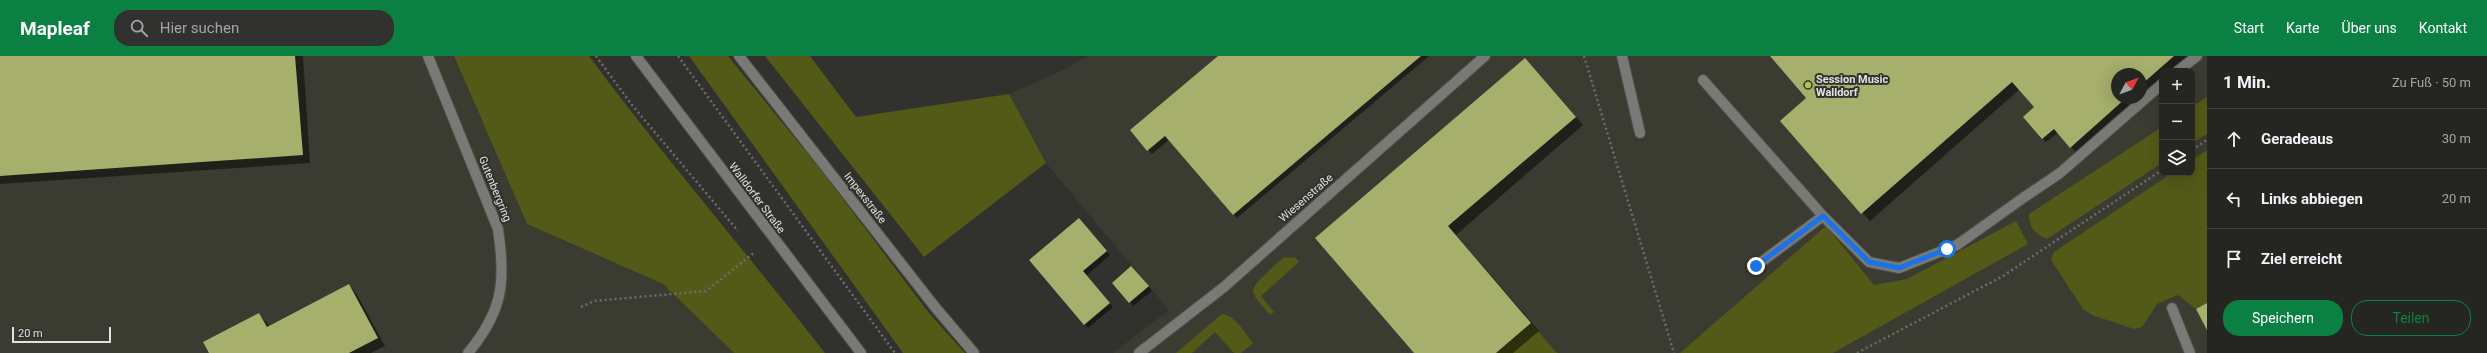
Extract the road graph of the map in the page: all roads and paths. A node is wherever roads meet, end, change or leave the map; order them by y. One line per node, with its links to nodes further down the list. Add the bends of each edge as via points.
1 (428, 56): 25 (street, Gutenbergring, via 498,229 503,258 502,286 495,312 484,334)
2 (596, 56): 18 (path, via 632,105)
3 (636, 56): 26 (street, Walldorfer Straße)
4 (678, 56): 27 (path)
5 (739, 56): 28 (street, Impexstraße, via 935,307)
6 (1485, 56): 29 (street, Wiesenstraße, via 1224,287)
7 (1584, 56): 30 (path)
8 (1622, 56): 13 (street)
9 (2197, 56): 10 (street)
10 (2182, 68)
11 (1703, 80): 17 (street)
12 (2159, 87): 17 (street, via 2060,172 1957,245 1899,268 1869,262)
13 (1640, 133)
14 (2207, 140): 15 (path)
15 (2195, 148)
16 (2159, 172): 31 (path, via 2003,276)
17 (1823, 216): 22 (street)
18 (740, 233)
19 (750, 246): 20 (path)
20 (755, 252): 21 (path); 23 (path, via 706,291 594,301)
21 (760, 258)
22 (1756, 266)
23 (581, 307)
24 (2172, 308): 32 (street)
25 (468, 353)
26 (861, 353)
27 (895, 353)
28 (974, 353)
29 (1138, 353)
30 (1674, 353)
31 (1857, 353)
32 (2190, 353)

